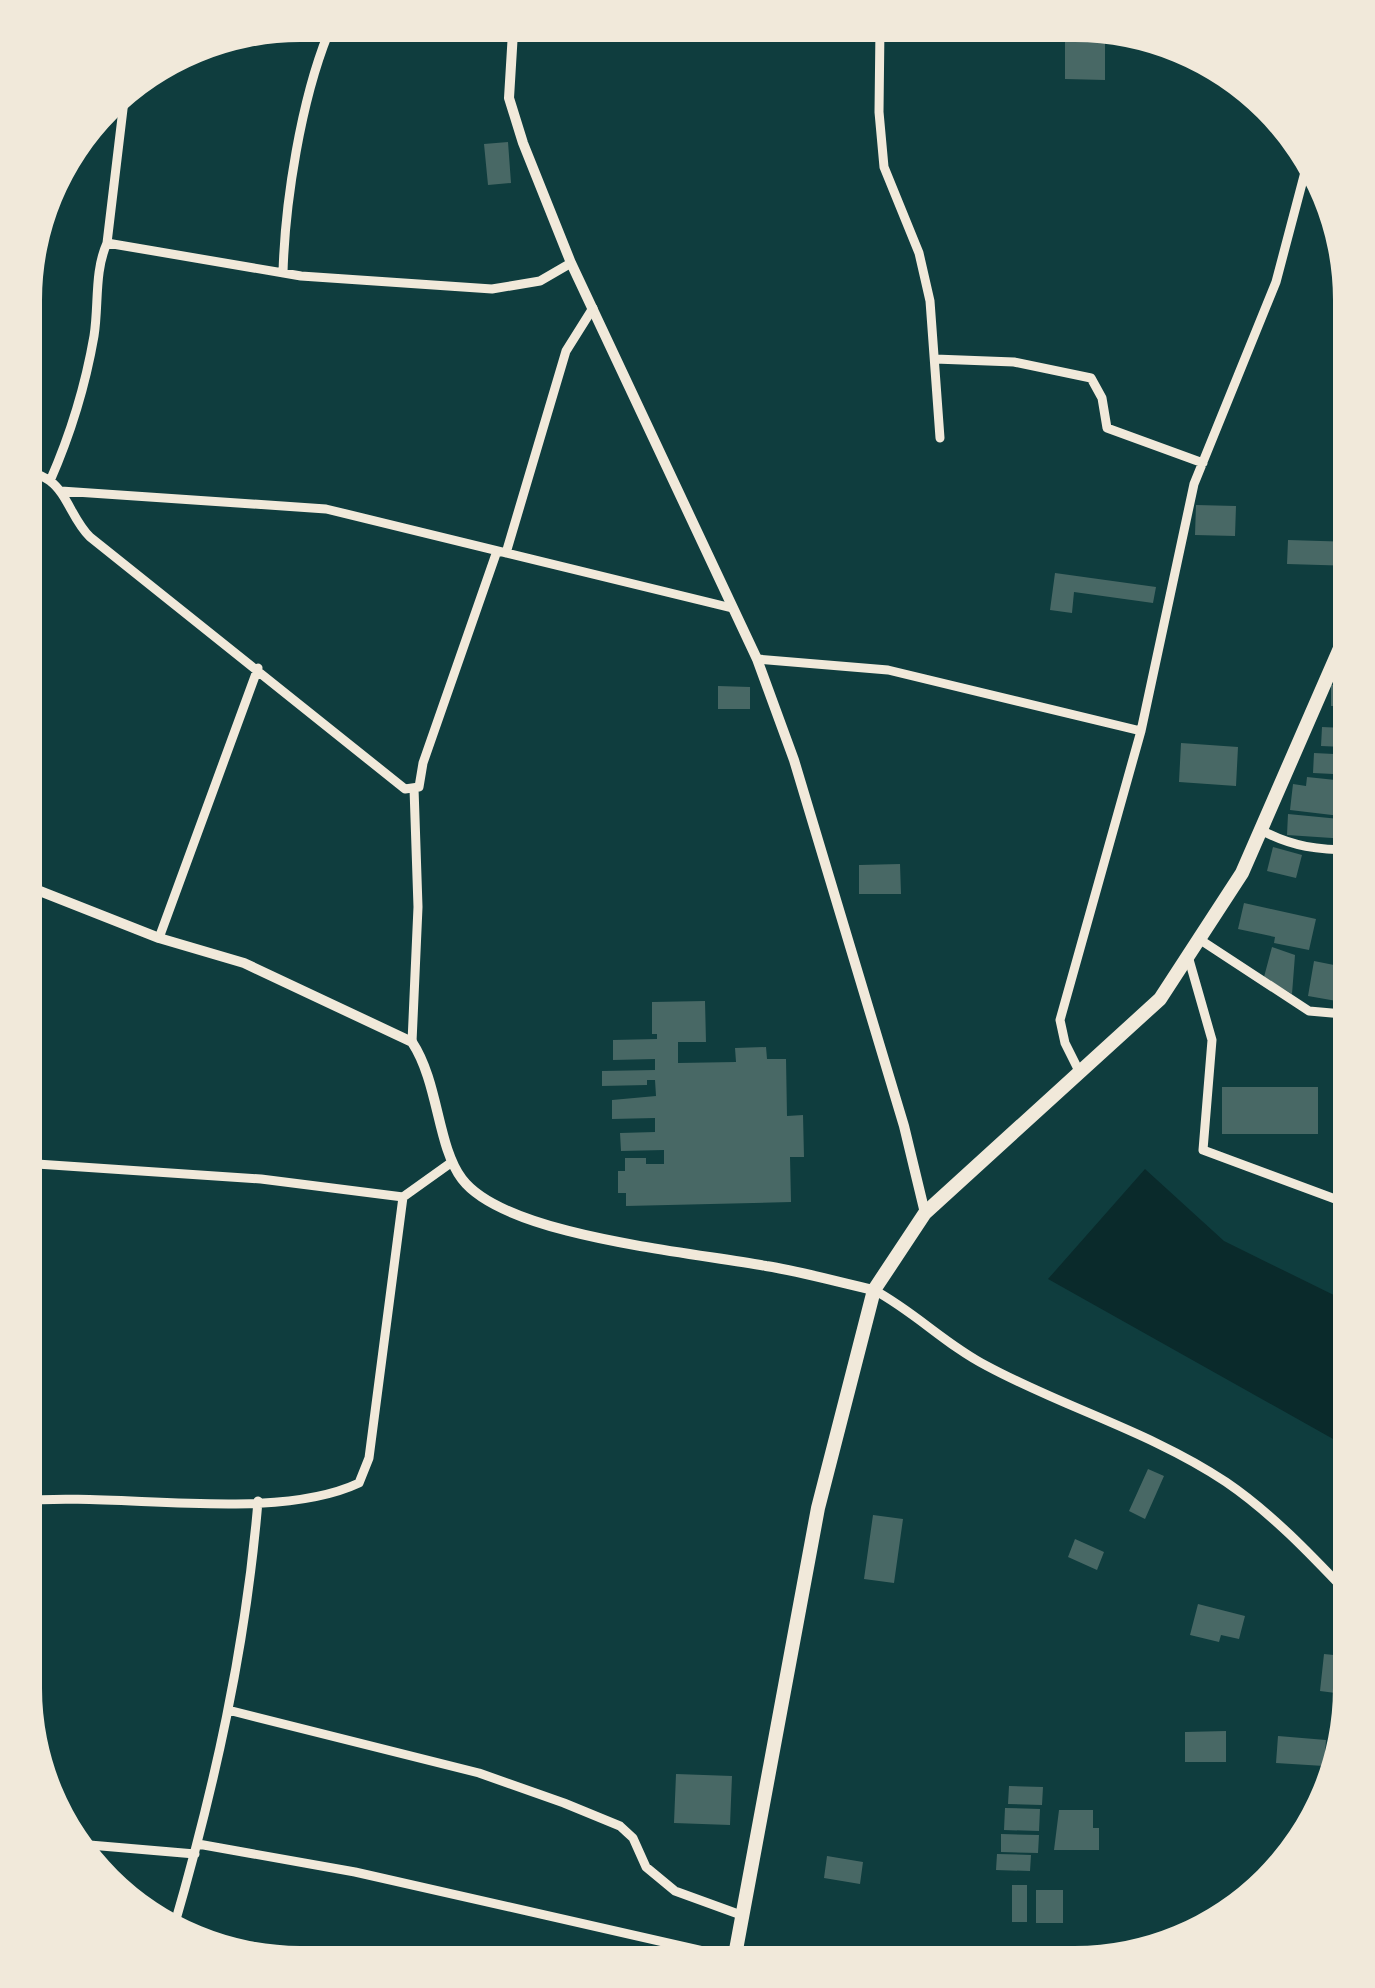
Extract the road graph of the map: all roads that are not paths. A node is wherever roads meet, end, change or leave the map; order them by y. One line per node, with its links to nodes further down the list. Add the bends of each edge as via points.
1 (325, 42): 8 (street, via 284,224)
2 (512, 42): 7 (street, via 509,98)
3 (880, 42): 10 (street, via 884,166 919,253)
4 (122, 114): 6 (street)
5 (1303, 181): 12 (street, via 1276,282)
6 (107, 243): 8 (street); 14 (street, via 76,421)
7 (571, 263): 8 (street, via 540,281 492,289); 9 (street)
8 (283, 273)
9 (593, 308): 16 (street, via 566,351); 17 (street)
10 (935, 359): 11 (street); 12 (street, via 1014,362 1090,379 1107,428)
11 (940, 438)
12 (1203, 464): 21 (street)
13 (42, 477): 14 (street)
14 (50, 481): 15 (street)
15 (61, 491): 16 (street, via 326,509); 19 (street, via 90,537)
16 (501, 552): 17 (street); 22 (street)
17 (732, 608): 18 (street)
18 (757, 659): 21 (street, via 888,670); 36 (street, via 794,760)
19 (257, 668): 22 (street, via 405,789); 26 (street)
20 (1333, 677): 23 (main road)
21 (1142, 731): 31 (street, via 1060,1020)
22 (414, 788): 30 (street)
23 (1261, 830): 24 (street, via 1286,844); 27 (main road)
24 (1333, 850)
25 (42, 892): 26 (street)
26 (159, 938): 30 (street, via 244,963)
27 (1199, 938): 28 (main road); 29 (street, via 1309,1012)
28 (1188, 956): 31 (main road, via 1160,999); 35 (street, via 1212,1040 1203,1150)
29 (1332, 1014)
30 (412, 1042): 32 (street, via 425,1061)
31 (1080, 1073): 36 (main road)
32 (452, 1162): 34 (street); 37 (street, via 493,1206 558,1228)
33 (42, 1164): 34 (street)
34 (403, 1197): 39 (street, via 367,1469 341,1492)
35 (1332, 1198)
36 (925, 1213): 37 (main road)
37 (874, 1290): 40 (street, via 990,1368 1142,1434 1227,1483); 45 (main road, via 818,1508)
38 (42, 1499): 39 (street)
39 (258, 1501): 41 (street, via 250,1601)
40 (1332, 1577)
41 (228, 1710): 43 (street); 45 (street, via 479,1773 564,1803 620,1826 646,1867 675,1891)
42 (96, 1845): 43 (street)
43 (196, 1849): 44 (street); 46 (street, via 355,1872)
44 (177, 1914)
45 (741, 1915): 47 (main road)
46 (667, 1946)
47 (736, 1946)

